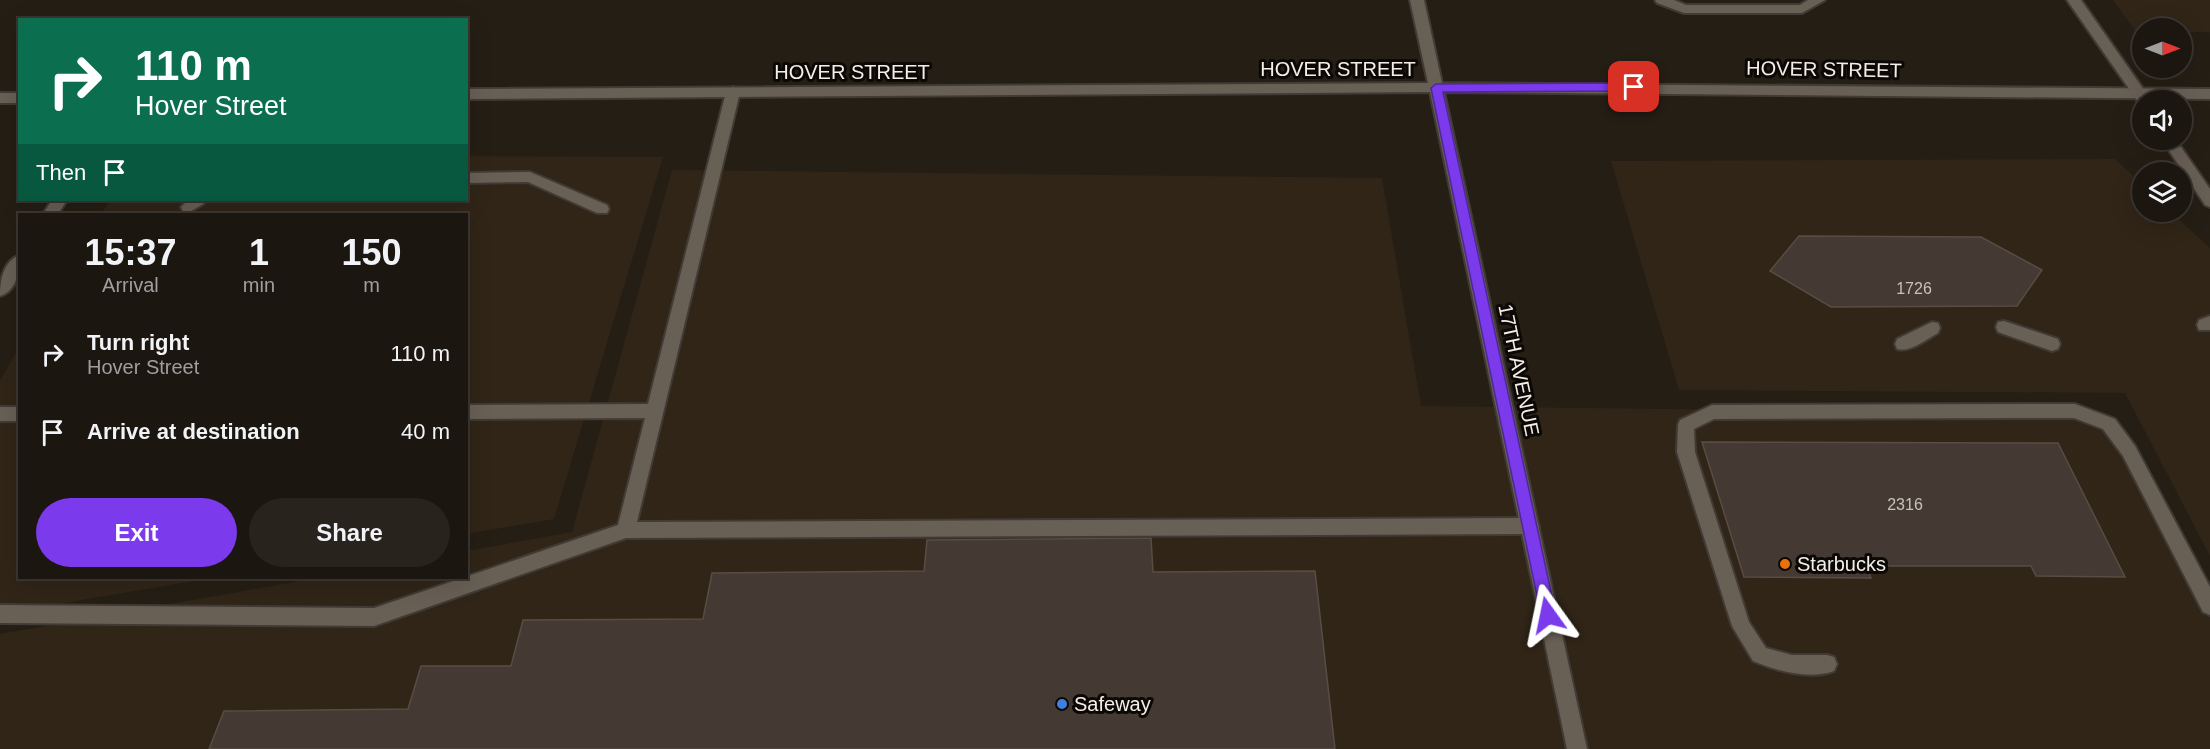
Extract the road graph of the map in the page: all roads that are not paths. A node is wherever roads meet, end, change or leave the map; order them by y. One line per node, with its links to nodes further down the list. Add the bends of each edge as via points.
1 (1417, 0): 5 (main road, 17TH AVENUE)
2 (1662, 0): 3 (main road, via 1684,9 1802,9)
3 (1818, 0)
4 (2074, 0): 6 (main road)
5 (1436, 88): 7 (main road, HOVER STREET); 11 (main road, HOVER STREET, via 1698,87); 28 (main road, 17TH AVENUE)
6 (2136, 90)
7 (733, 92): 8 (main road, HOVER STREET); 24 (main road)
8 (468, 94)
9 (2210, 94): 10 (main road, HOVER STREET)
10 (2192, 95)
11 (2132, 97)
12 (0, 98): 13 (main road)
13 (18, 98)
14 (2176, 150): 16 (main road)
15 (468, 178): 17 (main road, via 530,177)
16 (2210, 201)
17 (602, 209)
18 (18, 264): 19 (main road)
19 (0, 290)
20 (2004, 327): 23 (main road)
21 (1932, 328): 22 (main road)
22 (1903, 344)
23 (2052, 344)
24 (655, 411): 25 (main road); 29 (main road)
25 (468, 412)
26 (0, 414): 27 (main road)
27 (18, 414)
28 (1530, 526): 29 (main road); 33 (main road, 17TH AVENUE)
29 (626, 530): 31 (main road, via 374,617)
30 (2210, 606): 32 (main road, via 2129,451 2109,424 2075,411 1712,412 1686,425 1686,452 1741,626 1760,655 1792,664)
31 (0, 614)
32 (1827, 664)
33 (1577, 749)

